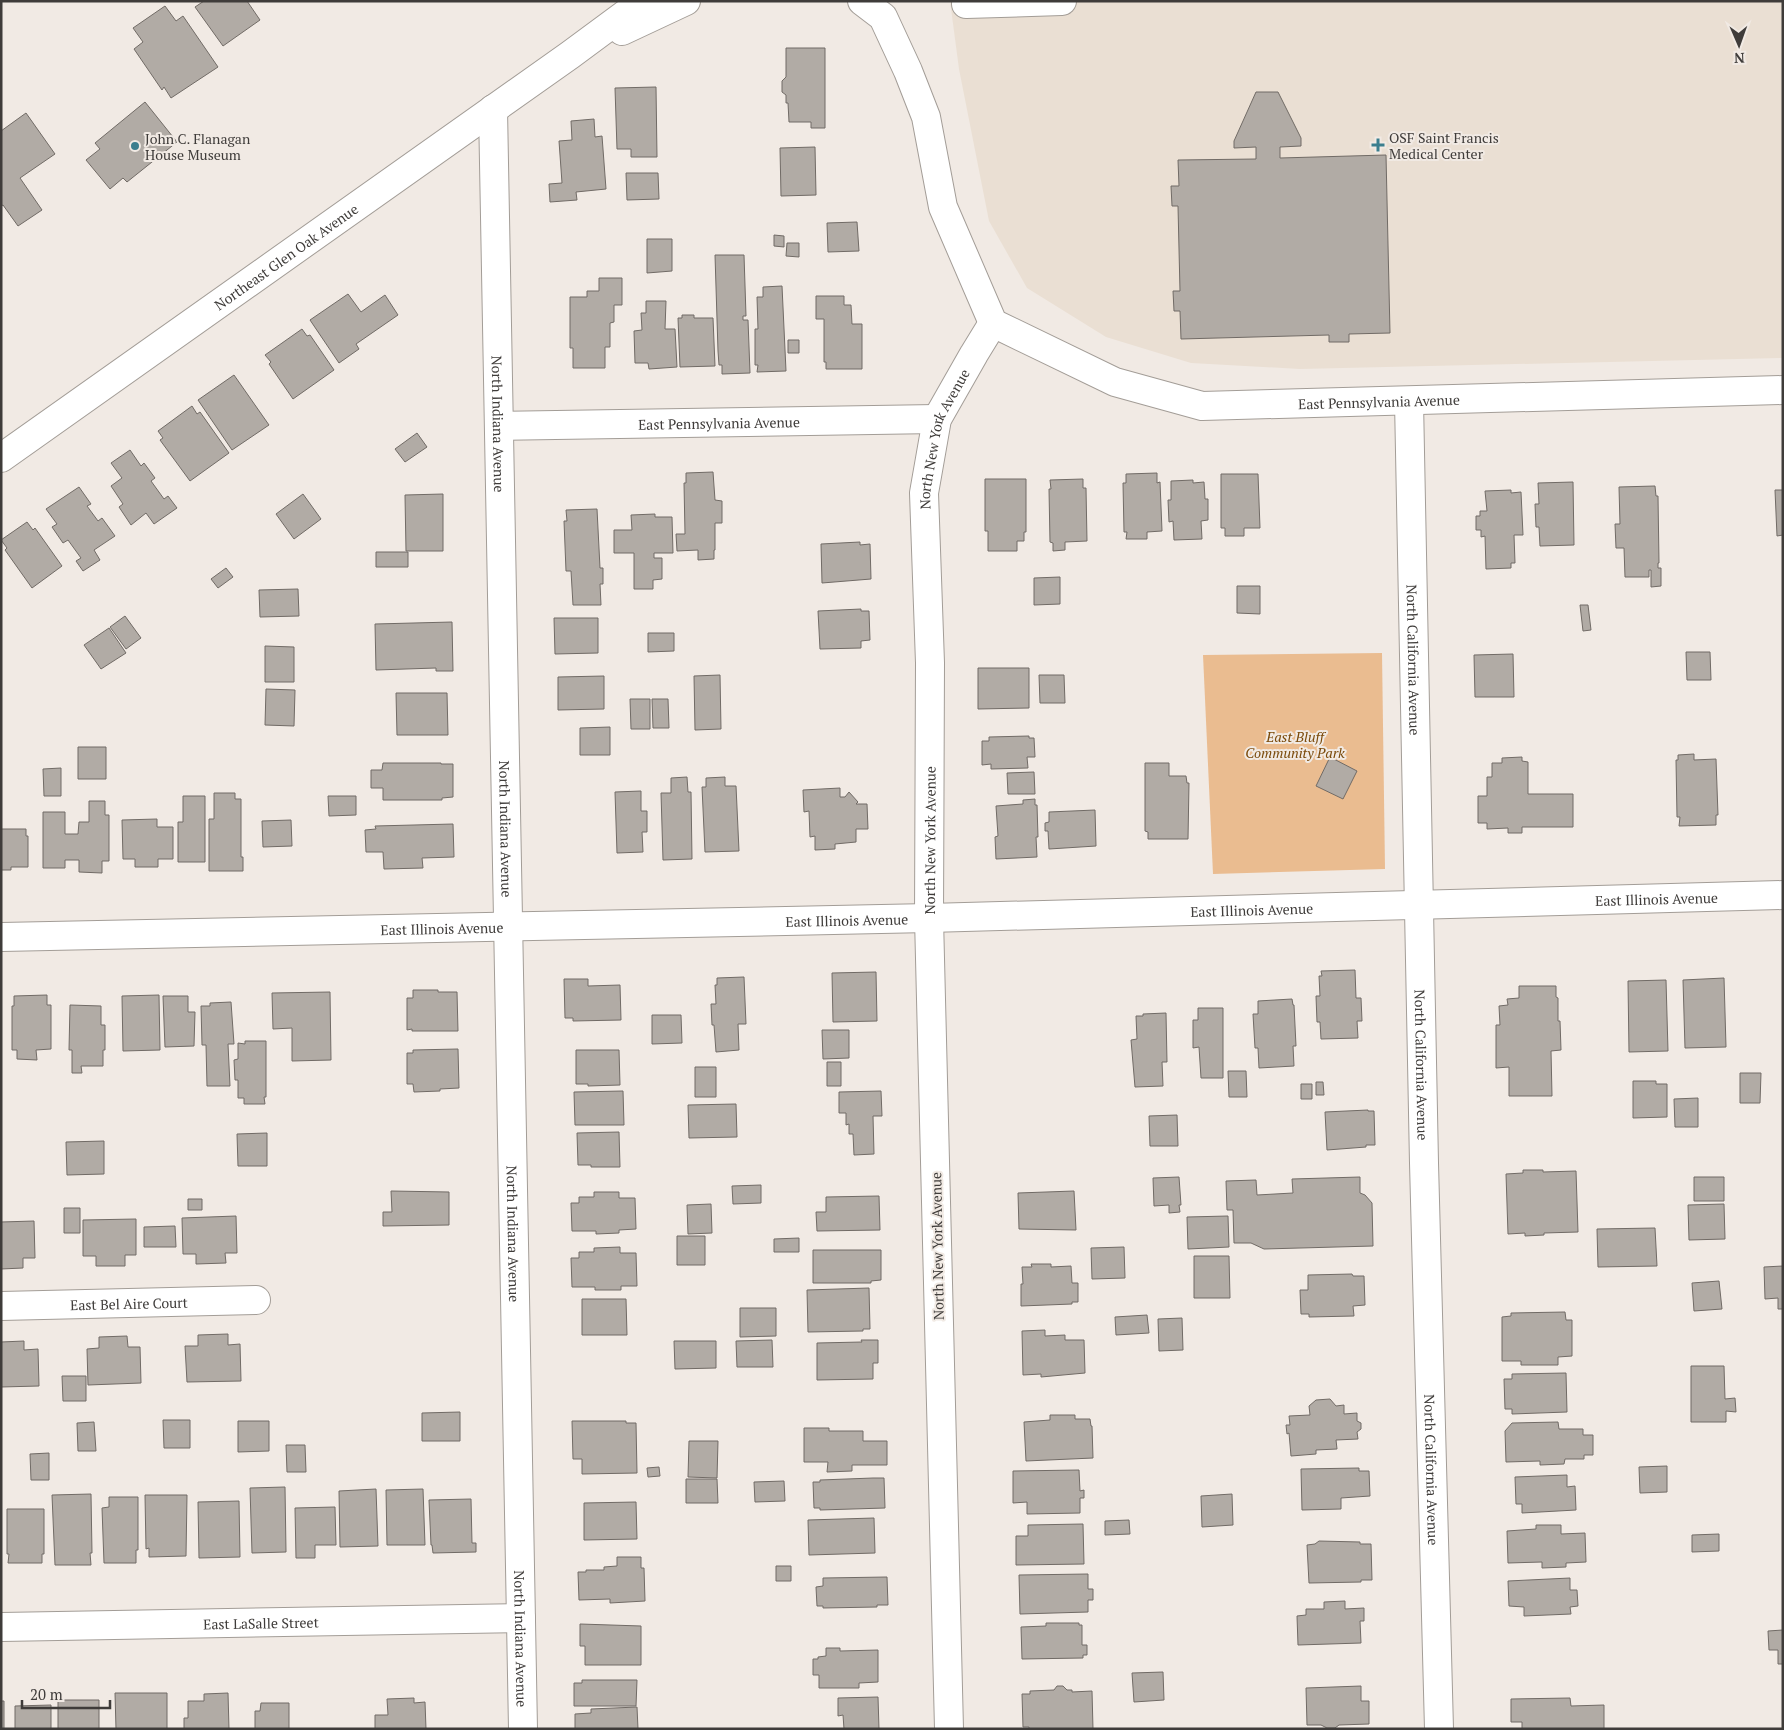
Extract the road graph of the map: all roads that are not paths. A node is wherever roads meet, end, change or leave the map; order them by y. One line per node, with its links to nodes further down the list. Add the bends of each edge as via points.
1 (643, 1): 6 (street, Northeast Glen Oak Avenue)
2 (686, 1): 6 (street, Northeast Glen Oak Avenue)
3 (862, 1): 8 (street, via 883,17 908,71 926,118 942,207)
4 (1062, 1): 5 (street)
5 (966, 4)
6 (570, 55): 7 (street, Northeast Glen Oak Avenue)
7 (493, 109): 12 (street, North Indiana Avenue); 13 (street, Northeast Glen Oak Avenue)
8 (993, 323): 10 (street, East Pennsylvania Avenue, via 1115,382 1202,406); 11 (street, North New York Avenue)
9 (1783, 390): 10 (street, East Pennsylvania Avenue)
10 (1409, 401): 15 (street, North California Avenue)
11 (937, 418): 12 (street, East Pennsylvania Avenue); 16 (street, North New York Avenue, via 924,493 930,663)
12 (500, 426): 17 (street, North Indiana Avenue)
13 (1, 458)
14 (1783, 895): 15 (street, East Illinois Avenue)
15 (1419, 904): 16 (street, East Illinois Avenue); 25 (street, North California Avenue)
16 (929, 918): 17 (street, East Illinois Avenue); 24 (street, North New York Avenue)
17 (508, 928): 18 (street, East Illinois Avenue); 21 (street, North Indiana Avenue)
18 (1, 937)
19 (256, 1300): 20 (street, East Bel Aire Court)
20 (1, 1306)
21 (521, 1618): 22 (street, East LaSalle Street); 23 (street, North Indiana Avenue)
22 (1, 1627)
23 (523, 1729)
24 (949, 1729)
25 (1438, 1729)

